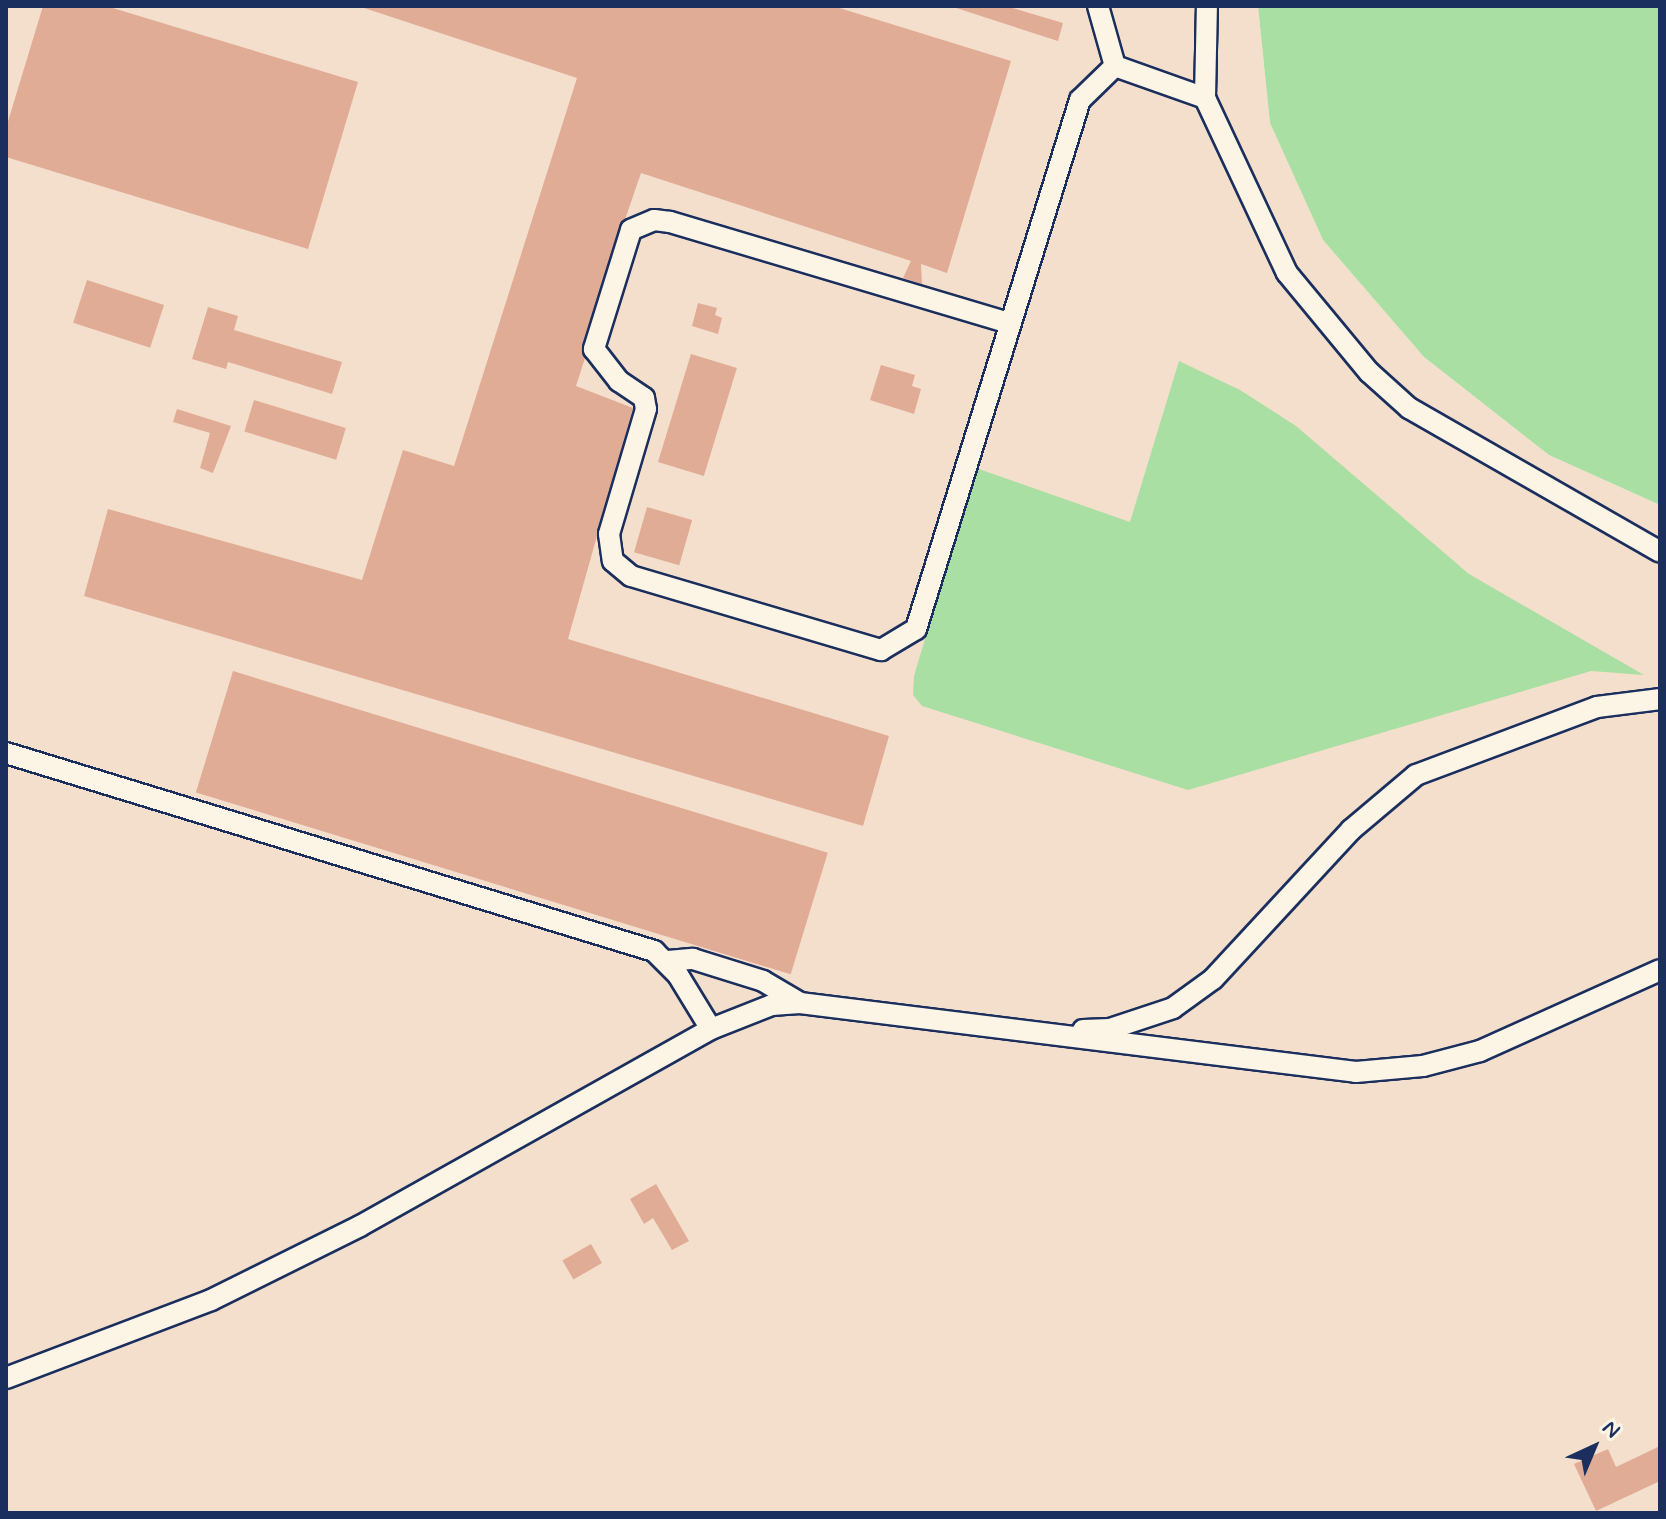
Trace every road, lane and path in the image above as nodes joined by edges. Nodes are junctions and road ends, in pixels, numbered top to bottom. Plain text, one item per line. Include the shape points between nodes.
1 (1098, 6) edge
2 (1207, 6) edge
3 (1115, 66) junction
4 (1205, 98) junction
5 (1009, 323) junction
6 (1660, 552) edge
7 (1660, 699) edge
8 (6, 753) edge
9 (668, 961) junction
10 (1660, 970) edge
11 (800, 1003) junction
12 (711, 1029) junction
13 (1025, 1032) junction
14 (6, 1378) edge

1 - 3 lane
2 - 4 lane
3 - 4 lane
3 - 5 lane via 1080,100
4 - 6 lane via 1267,239 1345,347 1409,408
5 - 5 lane via 922,617 903,641 881,650 631,576 613,561 609,534 646,409 644,398 619,381 594,349 631,230 654,220 670,222
7 - 13 lane via 1597,707 1397,787 1213,979 1173,1008 1110,1029
8 - 9 lane via 654,951
9 - 11 lane via 693,959 763,981
9 - 12 lane
10 - 13 lane via 1480,1051 1370,1071
11 - 12 lane via 772,1005
11 - 13 lane
12 - 14 lane via 360,1226 211,1300

